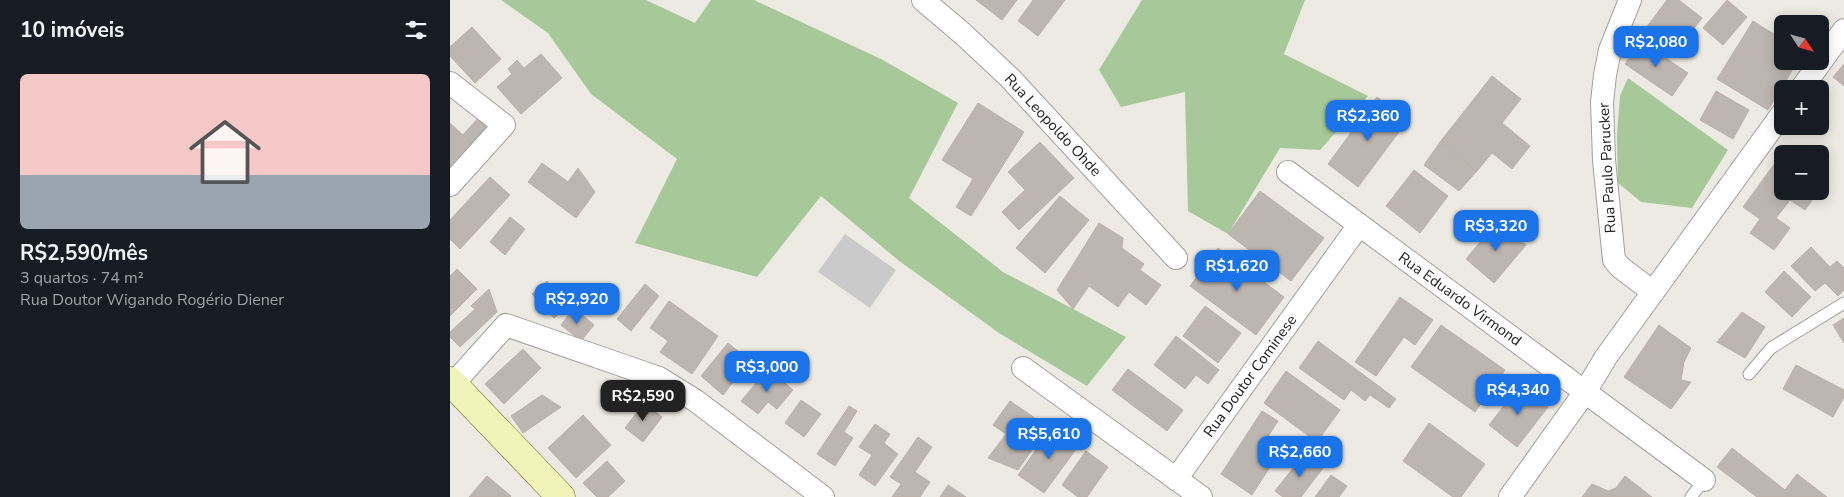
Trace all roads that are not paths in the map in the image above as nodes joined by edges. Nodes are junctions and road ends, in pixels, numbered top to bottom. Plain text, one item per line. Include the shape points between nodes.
1 (923, 0) edge
2 (1630, 0) edge
3 (1844, 30) edge
4 (1808, 80) edge
5 (450, 83) edge
6 (1774, 125) edge
7 (1288, 172) dead end
8 (450, 185) edge
9 (1359, 224) junction
10 (1176, 258) dead end
11 (1652, 292) junction
12 (1844, 302) edge
13 (1024, 368) dead end
14 (1749, 374) dead end
15 (452, 382) edge
16 (1585, 392) junction
17 (1176, 479) junction
18 (1698, 488) edge
19 (560, 497) edge
20 (823, 497) edge
21 (1201, 497) edge
22 (1510, 497) edge

1 - 10 street, Rua Leopoldo Ohde via 1010,78
2 - 11 street, Rua Paulo Parucker via 1610,50 1605,75 1604,160 1614,260
3 - 4 street
5 - 8 street via 504,125
6 - 11 street
7 - 9 street, Rua Eduardo Virmond
9 - 16 street, Rua Eduardo Virmond
9 - 17 street, Rua Doutor Cominese
11 - 16 street via 1606,356
12 - 14 lane via 1771,348
13 - 17 street
15 - 19 main road
15 - 20 street via 506,324 659,378 696,401
16 - 18 street, Rua Eduardo Virmond
16 - 22 street
17 - 21 street

